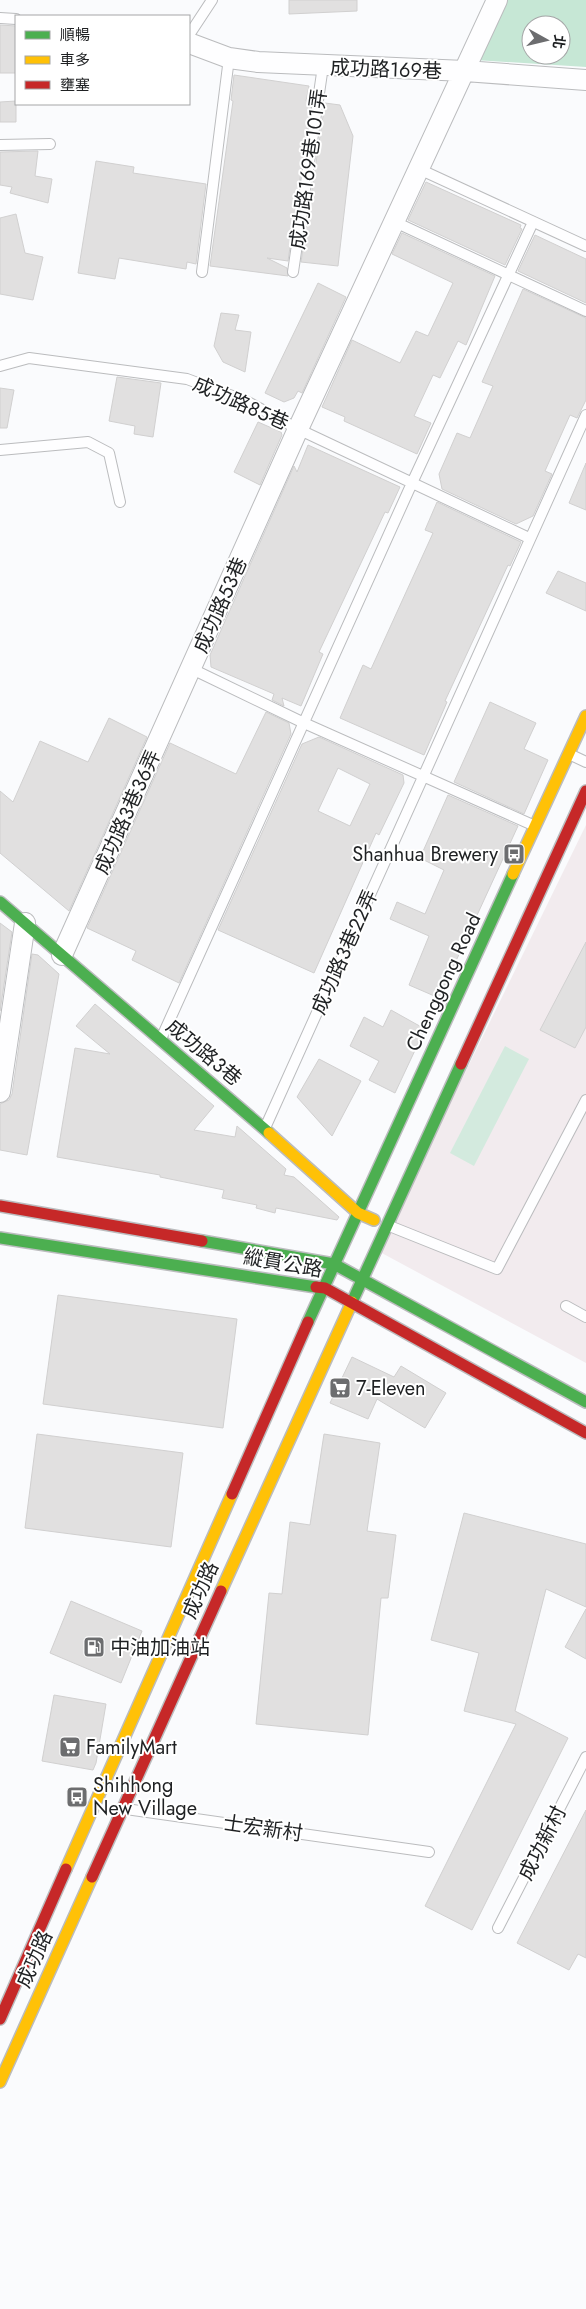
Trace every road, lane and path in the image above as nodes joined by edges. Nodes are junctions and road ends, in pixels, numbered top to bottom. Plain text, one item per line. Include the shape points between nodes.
1 (212, 0) edge
2 (496, 0) edge
3 (0, 18) edge
4 (15, 20) edge
5 (190, 33) edge
6 (190, 43) edge
7 (228, 58) junction
8 (322, 66) junction
9 (465, 72) junction
10 (586, 80) edge
11 (50, 144) dead end
12 (0, 145) edge
13 (419, 169) junction
14 (395, 222) junction
15 (533, 222) junction
16 (586, 246) edge
17 (202, 272) dead end
18 (293, 272) dead end
19 (508, 275) junction
20 (586, 311) edge
21 (0, 366) edge
22 (586, 415) edge
23 (298, 429) junction
24 (0, 450) edge
25 (412, 483) junction
26 (120, 502) dead end
27 (529, 538) junction
28 (192, 669) junction
29 (586, 716) edge
30 (304, 723) junction
31 (568, 754) junction
32 (586, 762) edge
33 (424, 775) junction
34 (586, 791) edge
35 (535, 826) junction
36 (0, 902) edge
37 (25, 923) junction
38 (62, 956) junction
39 (161, 1040) junction
40 (0, 1092) edge
41 (586, 1100) edge
42 (265, 1129) junction
43 (0, 1206) edge
44 (358, 1213) junction
45 (386, 1225) junction
46 (0, 1238) edge
47 (334, 1264) junction
48 (362, 1278) junction
49 (325, 1288) junction
50 (352, 1301) junction
51 (566, 1306) dead end
52 (586, 1317) edge
53 (586, 1402) edge
54 (586, 1433) edge
55 (586, 1757) edge
56 (110, 1804) junction
57 (429, 1852) dead end
58 (498, 1928) dead end
59 (0, 2019) edge
60 (0, 2082) edge

1 - 5 lane
2 - 9 street, 成功路53巷
3 - 4 lane
6 - 7 street, 成功路169巷
7 - 8 street, 成功路169巷
7 - 17 lane
8 - 9 street, 成功路169巷
8 - 18 lane, 成功路169巷101弄
9 - 10 street, 成功路169巷
9 - 13 street, 成功路53巷
11 - 12 lane
13 - 14 street, 成功路53巷
13 - 15 lane
14 - 19 lane
14 - 23 street, 成功路53巷
15 - 16 lane
15 - 19 lane
19 - 20 lane
19 - 25 lane
21 - 23 lane, 成功路85巷 via 29,358 187,379 246,401
22 - 27 lane
23 - 25 lane, 成功路85巷
23 - 28 street, 成功路53巷
24 - 26 lane via 88,442 109,454
25 - 27 lane, 成功路85巷
25 - 30 lane
27 - 33 lane
28 - 30 lane, 成功路53巷
28 - 38 street, 成功路3巷36弄
29 - 31 main road, Chenggong Road
30 - 33 lane, 成功路53巷
30 - 39 lane
31 - 32 lane
31 - 35 main road, Chenggong Road
33 - 35 lane, 成功路53巷
33 - 42 lane, 成功路3巷22弄
34 - 45 main road
35 - 44 main road, Chenggong Road
36 - 37 main road, 成功路3巷
37 - 38 main road, 成功路3巷
37 - 40 street
38 - 39 main road, 成功路3巷
39 - 42 main road, 成功路3巷
41 - 45 lane via 497,1269
42 - 44 main road, 成功路3巷
43 - 47 main road, 縱貫公路
44 - 45 main road, 成功路3巷
44 - 47 main road, Chenggong Road
45 - 48 main road
46 - 49 main road, 縱貫公路
47 - 48 main road, 縱貫公路
47 - 49 main road, 成功路
48 - 50 main road, 成功路
48 - 53 main road, 縱貫公路
49 - 50 main road, 縱貫公路
49 - 56 main road, 成功路
50 - 54 main road, 縱貫公路
50 - 56 main road, 成功路
51 - 52 lane
55 - 58 lane, 成功新村
56 - 57 lane, 士宏新村
56 - 59 main road, 成功路
56 - 60 main road, 成功路

